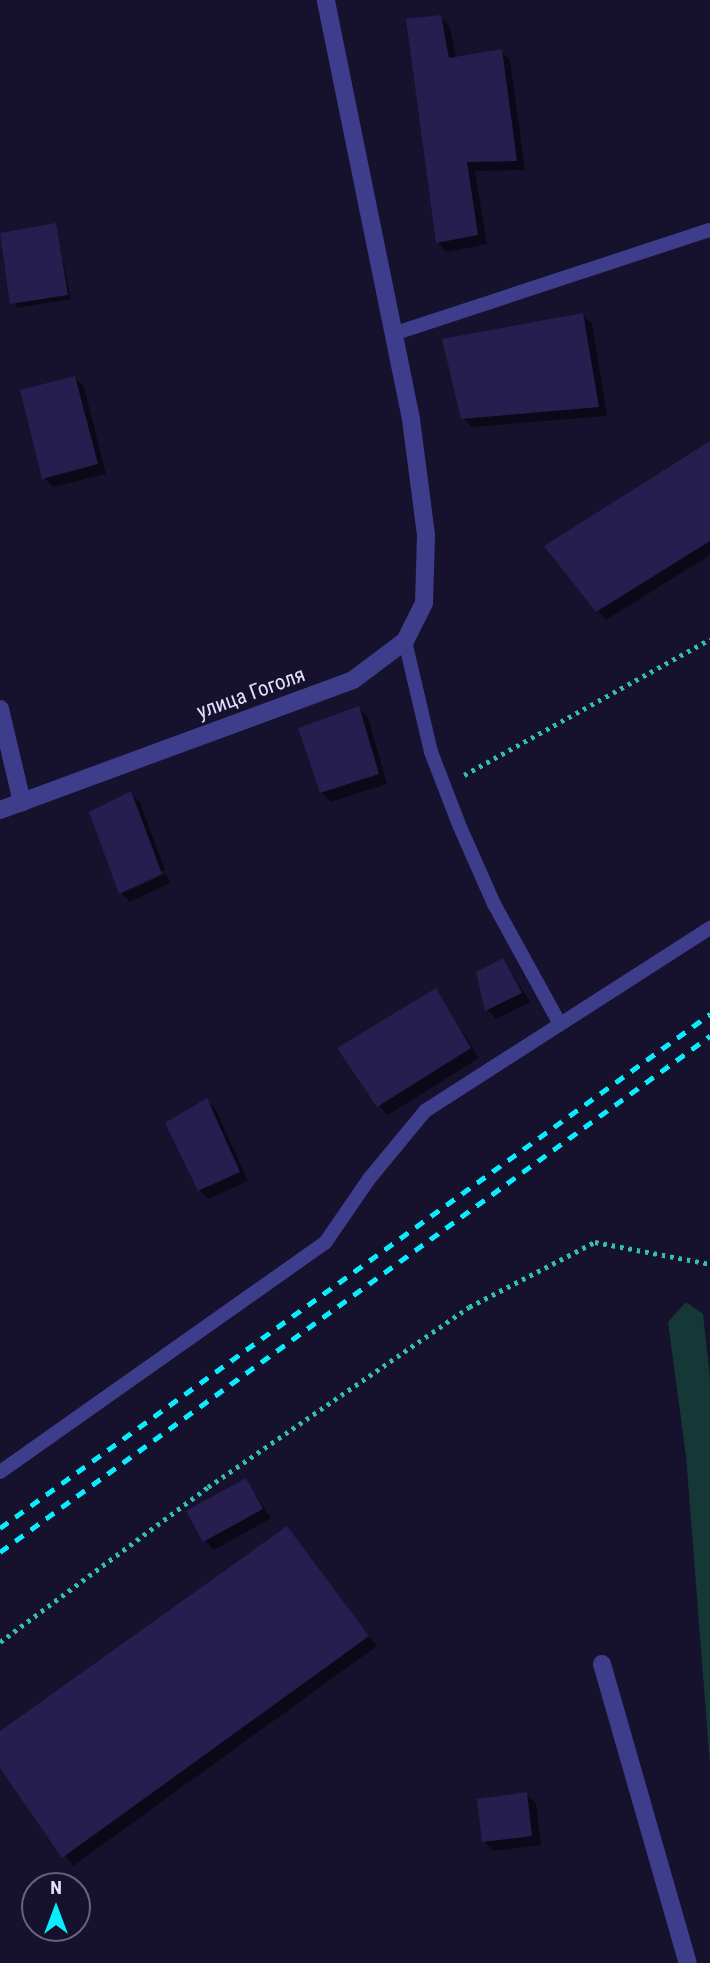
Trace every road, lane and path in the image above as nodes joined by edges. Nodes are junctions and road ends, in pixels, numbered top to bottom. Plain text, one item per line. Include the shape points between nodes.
1 (326, 0) edge
2 (710, 230) edge
3 (396, 333) junction
4 (710, 639) edge
5 (405, 642) junction
6 (0, 709) edge
7 (444, 786) junction
8 (22, 802) junction
9 (0, 810) edge
10 (710, 928) edge
11 (559, 1024) junction
12 (710, 1264) edge
13 (0, 1472) edge
14 (0, 1642) edge
15 (602, 1664) dead end
16 (688, 1963) edge

1 - 3 street, улица Гоголя
2 - 3 lane
3 - 5 street, улица Гоголя via 426,535 424,603
4 - 7 path
5 - 7 lane via 431,752
5 - 8 street, улица Гоголя via 353,680
6 - 8 street
7 - 11 lane via 494,904
8 - 9 street, улица Гоголя
10 - 11 lane
11 - 13 lane via 425,1111 369,1179 325,1243
12 - 14 path via 595,1242 469,1307 208,1487
15 - 16 street

